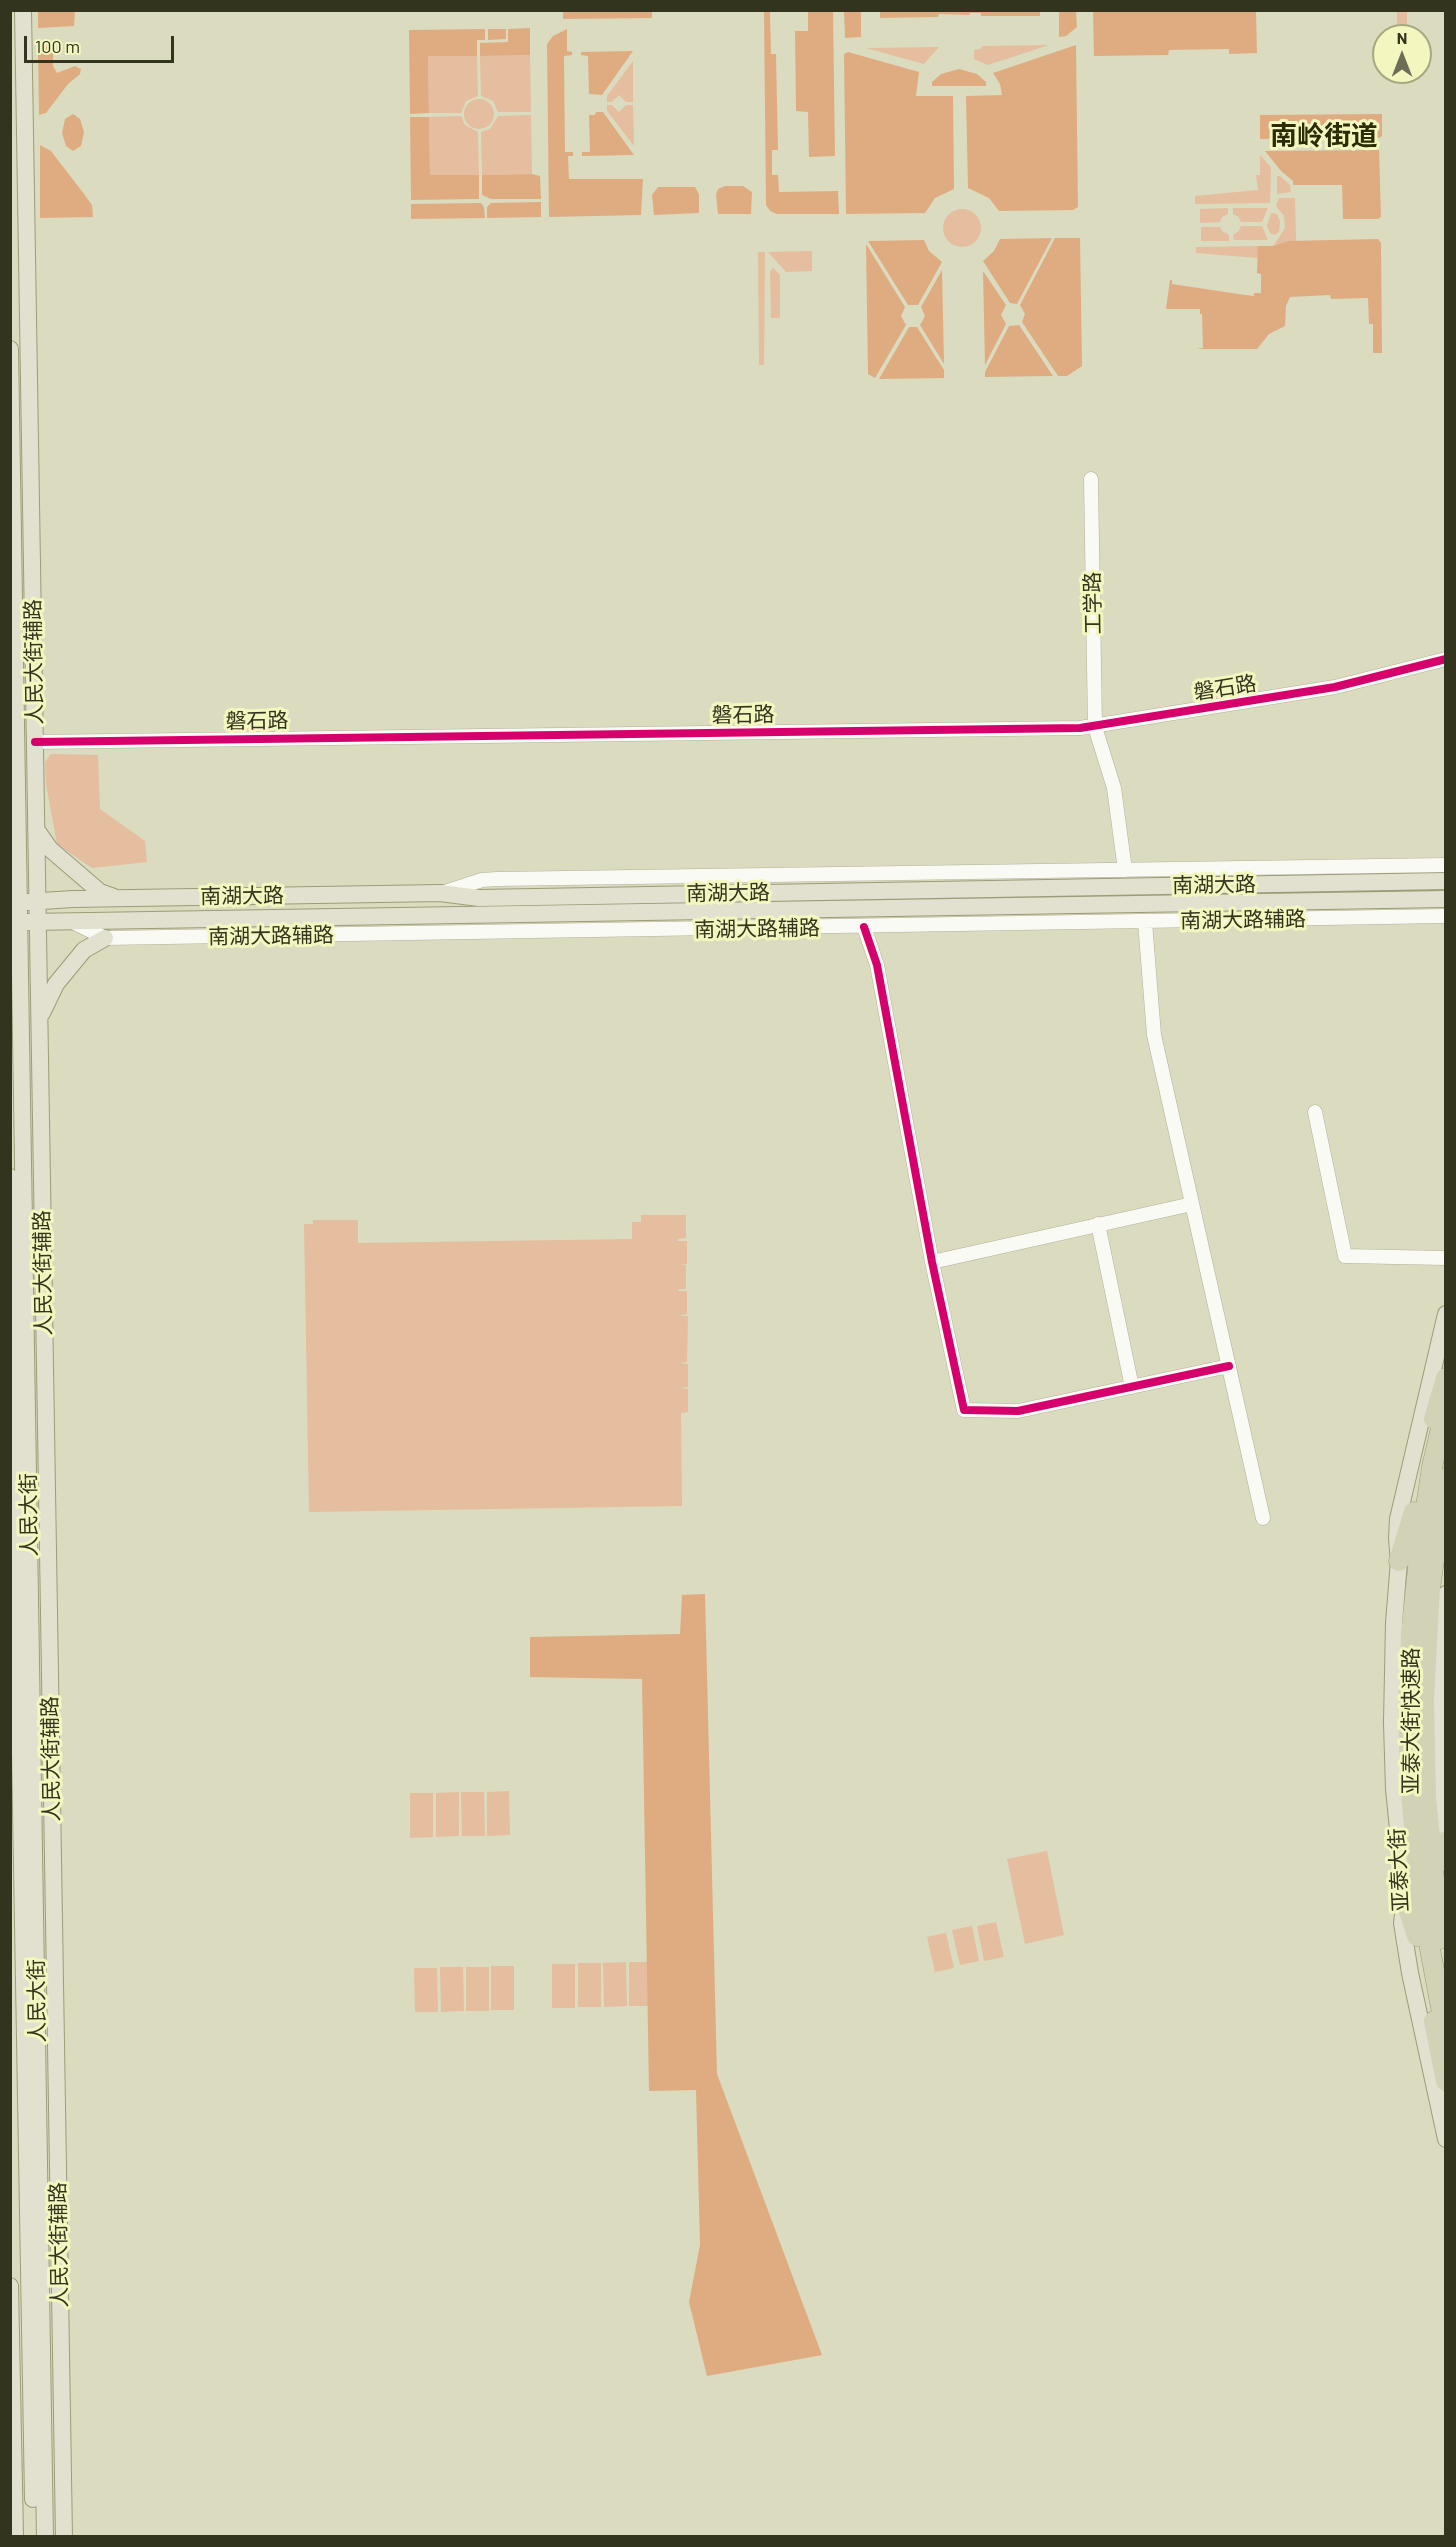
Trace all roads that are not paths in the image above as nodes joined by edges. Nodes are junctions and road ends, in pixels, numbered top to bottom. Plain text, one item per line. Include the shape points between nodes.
1 (23, 10) edge
2 (10, 349) edge
3 (1091, 479) dead end
4 (1446, 659) edge
5 (1095, 727) junction
6 (35, 742) junction
7 (36, 829) junction
8 (1446, 865) edge
9 (1125, 870) junction
10 (1446, 881) edge
11 (440, 893) junction
12 (120, 898) junction
13 (1446, 900) edge
14 (37, 901) junction
15 (13, 904) edge
16 (1446, 916) edge
17 (15, 922) edge
18 (38, 922) junction
19 (73, 922) junction
20 (1145, 922) junction
21 (864, 927) junction
22 (105, 938) junction
23 (39, 1029) junction
24 (1315, 1112) dead end
25 (10, 1177) edge
26 (1192, 1204) junction
27 (1098, 1224) junction
28 (1446, 1258) edge
29 (932, 1262) junction
30 (1446, 1314) edge
31 (1229, 1366) junction
32 (1446, 1378) edge
33 (1132, 1387) junction
34 (1446, 1407) edge
35 (1446, 1478) edge
36 (1263, 1518) dead end
37 (1399, 1561) junction
38 (1446, 1594) edge
39 (1445, 1849) edge
40 (1405, 1899) junction
41 (1446, 1971) edge
42 (1446, 2034) edge
43 (1446, 2081) edge
44 (1446, 2139) edge
45 (10, 2286) edge
46 (15, 2536) edge
47 (34, 2536) edge
48 (45, 2536) edge
49 (64, 2536) edge

1 - 6 main road, 人民大街辅路
2 - 15 main road
3 - 5 street, 工学路
4 - 5 street, 磐石路 via 1335,687
5 - 6 street, 磐石路
5 - 9 street, 工学路 via 1113,788
6 - 7 main road, 人民大街辅路
7 - 12 main road via 50,849 100,892
7 - 14 main road, 人民大街辅路
8 - 9 street
9 - 11 street via 497,879
10 - 11 main road, 南湖大路 via 479,898
11 - 12 main road, 南湖大路
12 - 14 main road, 南湖大路
13 - 19 main road, 南湖大路
14 - 15 main road, 南湖大路
14 - 18 main road, 人民大街辅路
15 - 17 main road
16 - 20 street, 南湖大路辅路
17 - 18 main road, 南湖大路
17 - 48 main road, 人民大街
18 - 19 main road, 南湖大路
18 - 23 main road, 人民大街辅路
19 - 22 street, 南湖大路辅路
20 - 21 street, 南湖大路辅路
20 - 26 street via 1154,1035
21 - 22 street, 南湖大路辅路
21 - 29 street via 877,965
22 - 23 main road via 84,950 56,984 43,1009
23 - 49 main road, 人民大街辅路
24 - 28 street via 1346,1256
25 - 47 main road, 人民大街
26 - 27 street
26 - 31 street
27 - 29 street
27 - 33 street
29 - 33 street via 964,1410 1018,1411
30 - 37 main road, 亚泰大街 via 1398,1519
31 - 33 street
31 - 36 street
32 - 37 highway
34 - 42 highway, 亚泰大街快速路 via 1420,1539 1408,1712 1420,1896
35 - 41 highway, 亚泰大街快速路 via 1427,1627 1424,1739 1428,1831
37 - 40 main road, 亚泰大街 via 1393,1745
38 - 39 main road via 1439,1753
40 - 43 highway via 1419,1943
40 - 44 main road, 亚泰大街 via 1402,1923 1410,1973
45 - 46 main road

